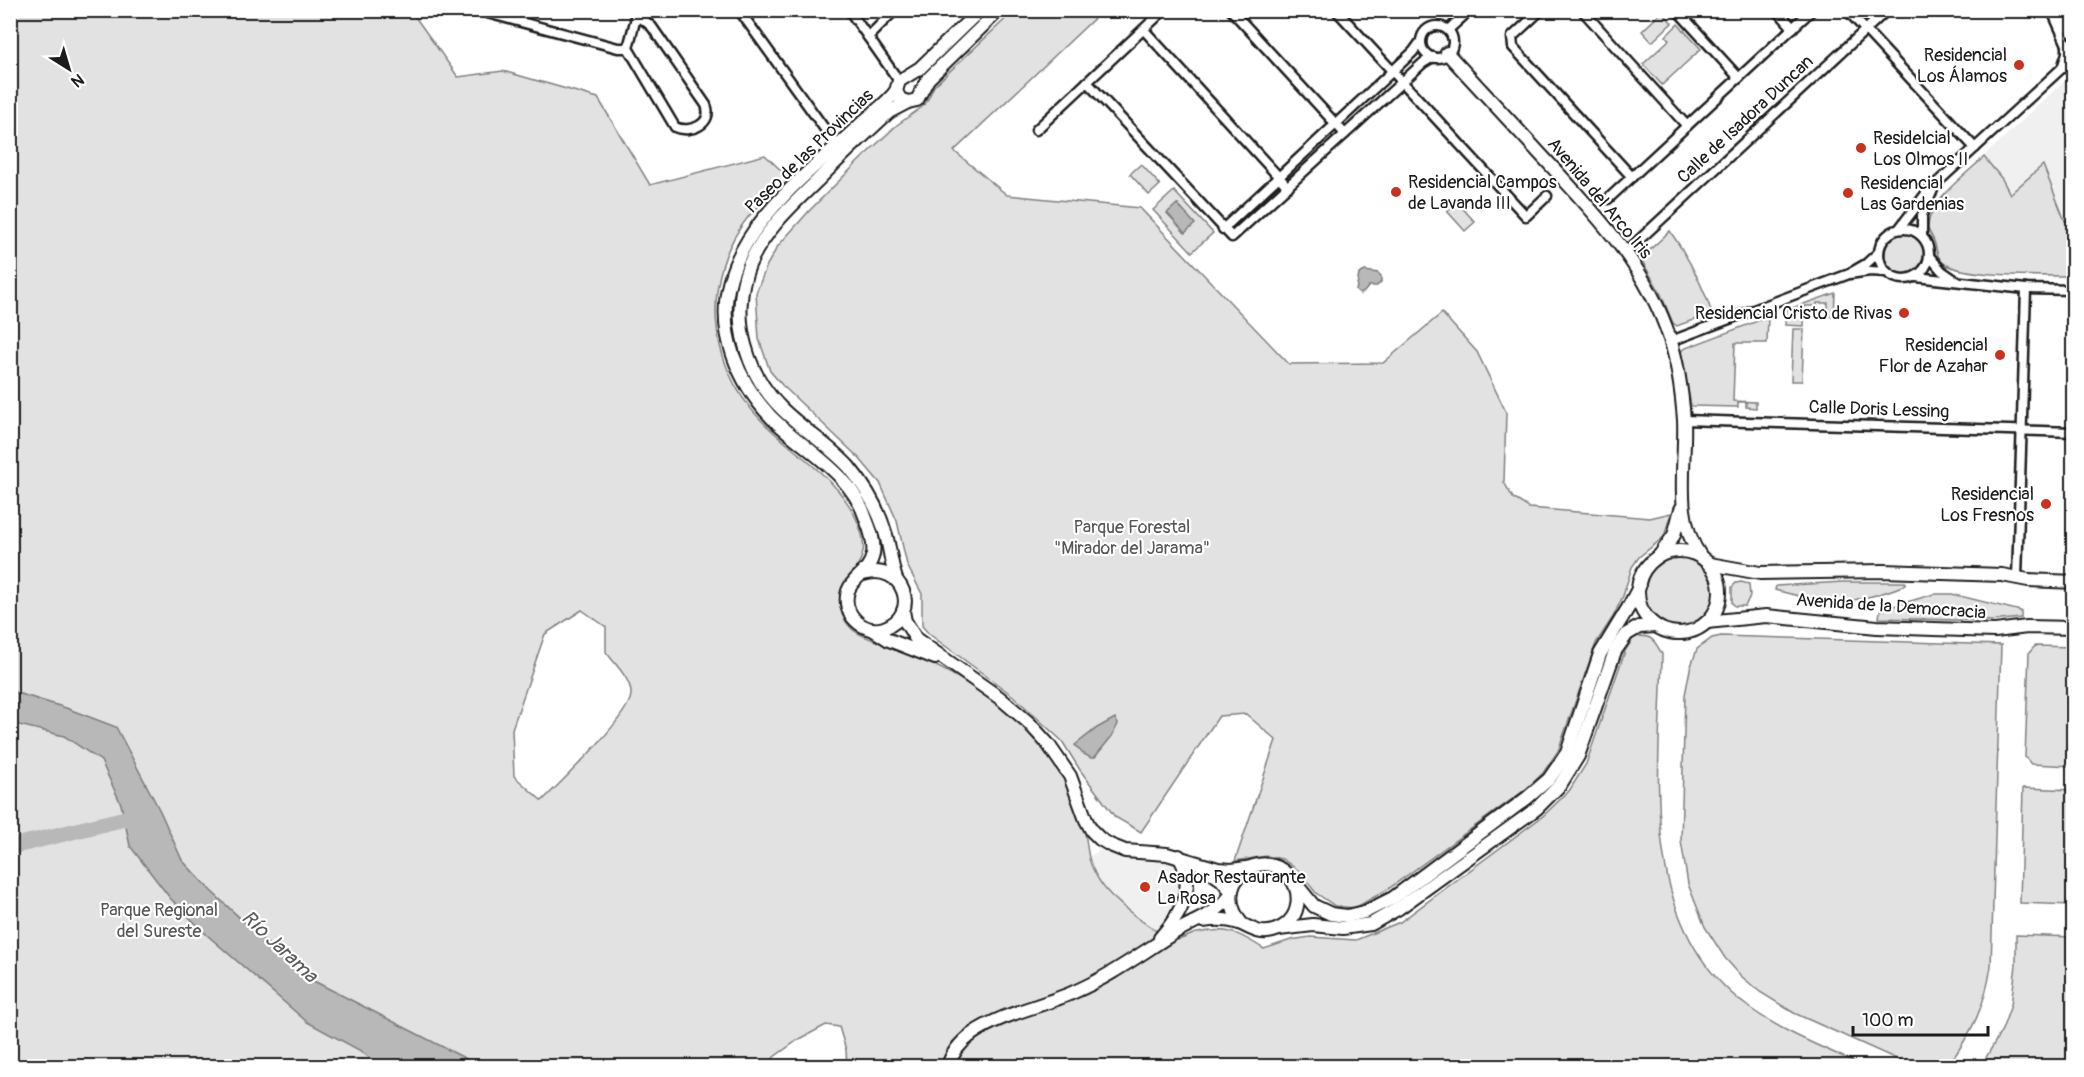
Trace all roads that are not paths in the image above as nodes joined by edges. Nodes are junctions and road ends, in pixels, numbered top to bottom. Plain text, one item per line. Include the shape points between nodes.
1 (476, 10) edge
2 (738, 10) edge
3 (849, 10) edge
4 (895, 10) edge
5 (980, 10) edge
6 (999, 10) edge
7 (1164, 10) edge
8 (1231, 10) edge
9 (1336, 10) edge
10 (1470, 10) edge
11 (1541, 10) edge
12 (1582, 10) edge
13 (1677, 10) edge
14 (1778, 10) edge
15 (1812, 10) edge
16 (1847, 10) edge
17 (1887, 10) edge
18 (2053, 10) edge
19 (636, 14) edge
20 (1793, 28) junction
21 (1144, 30) junction
22 (1448, 30) junction
23 (1865, 30) junction
24 (2073, 32) edge
25 (868, 37) junction
26 (1421, 41) junction
27 (2067, 45) junction
28 (628, 48) junction
29 (1447, 53) junction
30 (2073, 54) edge
31 (1433, 57) junction
32 (2073, 65) edge
33 (2062, 68) junction
34 (1392, 71) junction
35 (1739, 78) junction
36 (1087, 82) junction
37 (1402, 82) junction
38 (901, 83) junction
39 (921, 88) junction
40 (908, 102) junction
41 (1336, 124) junction
42 (1687, 126) junction
43 (1036, 130) dead end
44 (1345, 134) junction
45 (837, 147) junction
46 (1975, 148) junction
47 (1279, 177) junction
48 (1632, 177) junction
49 (1936, 185) junction
50 (1288, 187) junction
51 (1547, 196) dead end
52 (1608, 199) dead end
53 (1223, 229) junction
54 (1899, 229) junction
55 (1922, 236) junction
56 (1626, 252) junction
57 (1879, 252) junction
58 (1930, 257) junction
59 (1886, 272) junction
60 (1849, 274) junction
61 (1916, 276) junction
62 (1957, 282) junction
63 (2026, 289) junction
64 (2073, 290) edge
65 (1671, 341) junction
66 (1684, 420) junction
67 (2021, 430) junction
68 (2073, 432) edge
69 (1683, 499) junction
70 (1657, 558) junction
71 (1706, 561) junction
72 (863, 574) junction
73 (2017, 578) junction
74 (896, 579) junction
75 (2073, 582) edge
76 (1639, 587) junction
77 (903, 611) junction
78 (1707, 622) junction
79 (1656, 626) junction
80 (2073, 628) edge
81 (871, 629) junction
82 (955, 667) junction
83 (1179, 856) junction
84 (1200, 864) junction
85 (1253, 867) junction
86 (1292, 879) junction
87 (1231, 893) junction
88 (1190, 924) junction
89 (1242, 924) junction
90 (1279, 929) junction
91 (1148, 950) junction
92 (948, 1066) edge

1 - 28 street
2 - 45 street
3 - 25 street
4 - 25 street
5 - 38 main road, Paseo de las Provincias
6 - 39 main road
7 - 21 street
8 - 41 street
9 - 34 street
10 - 22 street
11 - 48 street via 1512,37 1513,47
12 - 42 street
13 - 35 street
14 - 20 street
15 - 20 street
16 - 23 street
17 - 23 street, Calle de Isadora Duncan
18 - 24 main road
18 - 27 street
19 - 28 street
19 - 28 street via 652,27 706,105 705,121 694,129 675,127
20 - 35 street
21 - 36 street
21 - 47 street
22 - 26 street via 1428,28
22 - 29 street via 1452,45
23 - 46 street
23 - 56 street, Calle de Isadora Duncan
25 - 38 street
26 - 31 street via 1424,51
26 - 34 street
27 - 30 street
27 - 33 street
29 - 31 street
29 - 56 main road, Avenida del Arco Iris via 1584,200
31 - 37 street
32 - 33 street
33 - 46 street
34 - 37 street
34 - 41 street
35 - 42 street
36 - 43 street
36 - 53 street
37 - 44 street
37 - 51 street via 1526,216
38 - 39 main road via 916,79
38 - 40 main road via 900,99
38 - 45 main road, Paseo de las Provincias
39 - 40 main road via 917,100
40 - 74 main road, Paseo de las Provincias via 889,112 788,209 748,266 741,297 743,338 756,374 780,407 848,466 863,486 886,535
41 - 44 street
41 - 47 street
42 - 48 street
44 - 50 street
45 - 72 main road, Paseo de las Provincias via 779,199 752,230 730,278 727,329 737,364 758,401 838,475 865,515 873,552
46 - 49 street
47 - 50 street
47 - 53 street
48 - 52 street
49 - 54 street
49 - 55 street via 1922,214
50 - 53 street via 1234,237
54 - 55 street via 1911,229
54 - 57 street via 1889,233
55 - 58 street
56 - 65 main road, Avenida del Arco Iris via 1656,303
57 - 59 street
57 - 60 street
58 - 61 street
58 - 62 street
59 - 60 street
59 - 61 street via 1900,279
60 - 65 street
61 - 62 street
62 - 63 street
63 - 64 street
63 - 67 street
65 - 66 main road, Avenida del Arco Iris
66 - 67 street, Calle Doris Lessing
66 - 69 main road, Avenida del Arco Iris
67 - 68 street, Calle Doris Lessing
67 - 73 street
69 - 70 main road, Avenida del Arco Iris via 1674,535
69 - 71 main road, Avenida del Arco Iris via 1693,546
70 - 71 main road via 1680,551
70 - 76 main road via 1648,565
71 - 73 main road, Avenida de la Democracia via 1760,573 1883,571
71 - 78 main road via 1717,575 1720,588 1720,600
72 - 74 main road via 880,572
72 - 81 main road via 853,582 847,601 854,619
73 - 75 main road, Avenida de la Democracia
74 - 77 main road via 904,594
76 - 79 main road via 1642,609
76 - 86 main road via 1600,654 1567,753 1549,779 1527,798 1393,898 1365,912 1331,914 1314,906
77 - 81 main road via 890,626
77 - 82 main road via 916,639
78 - 79 main road via 1685,633 1672,633
78 - 80 main road, Avenida de la Democracia via 1766,616 1877,627 1995,631
79 - 90 main road via 1639,627 1627,634 1615,651 1578,756 1560,785 1536,809 1371,924
81 - 82 main road
82 - 83 main road via 1007,704 1048,744 1070,776 1086,820 1100,839 1125,851
83 - 84 main road
83 - 91 main road via 1187,876 1185,900 1175,920
84 - 85 main road via 1225,870
84 - 87 main road via 1221,879
85 - 86 main road via 1279,868
85 - 87 main road via 1239,876
86 - 90 main road via 1298,903 1292,918
87 - 88 main road via 1214,912
87 - 89 main road via 1231,906
88 - 89 main road via 1221,919
88 - 91 main road
89 - 90 main road via 1257,932
91 - 92 main road via 1076,992 978,1030 961,1044

